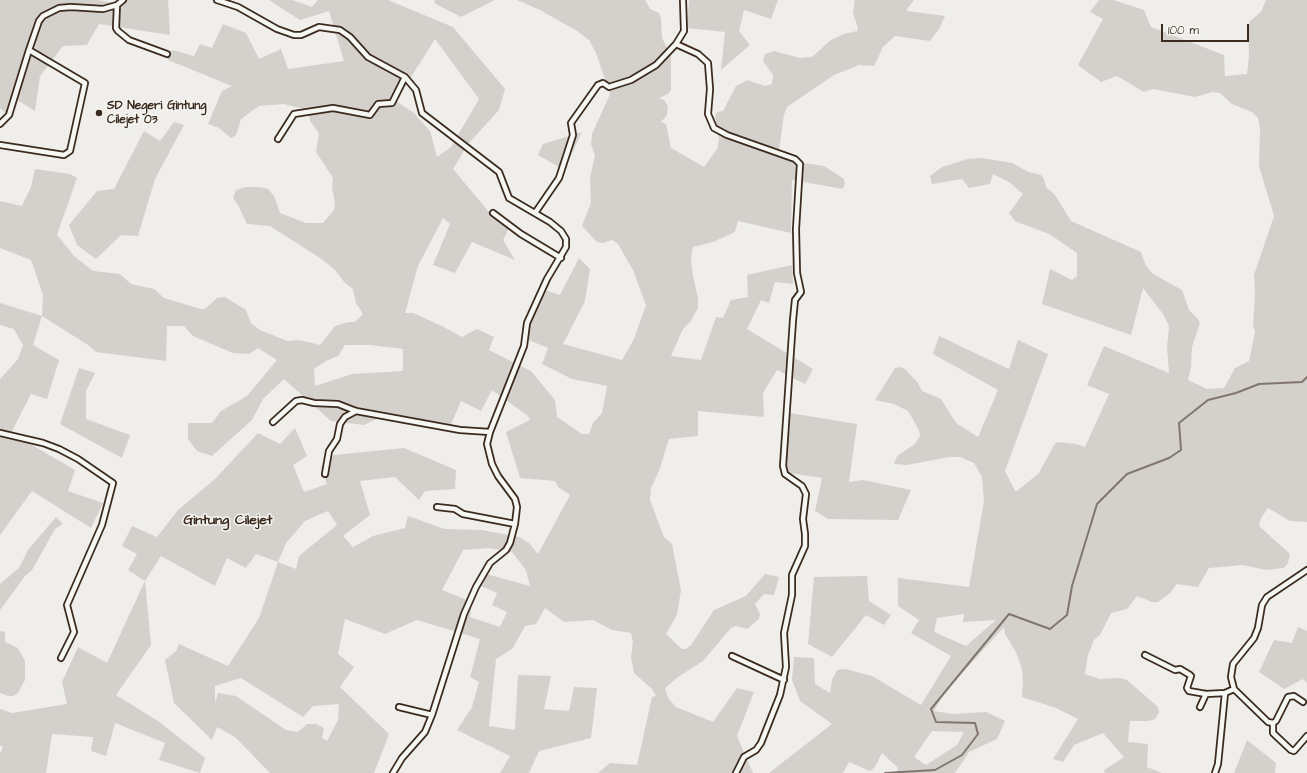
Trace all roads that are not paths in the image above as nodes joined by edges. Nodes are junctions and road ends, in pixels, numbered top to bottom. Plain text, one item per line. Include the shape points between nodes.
1 (123, 0) edge
2 (217, 0) edge
3 (683, 0) edge
4 (117, 5) junction
5 (676, 44) junction
6 (29, 50) junction
7 (167, 54) dead end
8 (405, 77) junction
9 (0, 124) edge
10 (278, 139) dead end
11 (0, 145) edge
12 (535, 212) junction
13 (493, 213) dead end
14 (561, 258) junction
15 (356, 411) junction
16 (273, 422) dead end
17 (490, 432) junction
18 (0, 433) edge
19 (326, 474) dead end
20 (437, 507) dead end
21 (515, 524) junction
22 (1307, 570) edge
23 (1145, 655) dead end
24 (732, 656) dead end
25 (61, 658) dead end
26 (784, 680) junction
27 (1234, 689) junction
28 (1225, 693) junction
29 (1206, 694) junction
30 (1303, 702) dead end
31 (399, 707) dead end
32 (1200, 707) dead end
33 (432, 715) junction
34 (1273, 723) junction
35 (1307, 736) edge
36 (393, 773) edge
37 (736, 773) edge
38 (1215, 773) edge

1 - 4 street
2 - 8 street via 238,7 277,29 294,35 301,35 320,27 340,30 368,57
3 - 5 street via 684,31
4 - 6 street via 103,8 71,7 51,11 39,20
4 - 7 street via 118,31 129,40
5 - 12 street via 656,65 632,80 609,88 603,83 598,85 570,123 573,135 559,178
5 - 26 street via 698,54 708,63 708,114 714,128 795,159 800,164 796,229 797,273 801,292 796,300 793,320 783,466 785,474 805,489 805,546 792,576 792,595 784,633
6 - 9 street via 8,115
6 - 11 street via 85,83 70,151 64,155
8 - 10 street via 392,103 378,104 370,115 333,108 294,114
8 - 12 street via 416,90 422,113 499,172 509,198
12 - 14 street via 561,231 566,239 566,247
13 - 14 street via 521,234
14 - 17 street via 547,279 528,322 524,346
15 - 16 street via 338,404 296,401
15 - 17 street via 460,430
15 - 19 street via 340,424 337,439 329,451
17 - 21 street via 488,444 492,464 515,499
18 - 25 street via 59,449 113,483 102,525 67,605 74,632
20 - 21 street
21 - 33 street via 510,544 490,563 470,599
22 - 27 street via 1266,597 1254,638 1233,664 1231,677
23 - 29 street via 1190,675 1188,689
24 - 26 street
26 - 37 street via 761,743 756,750 744,757
27 - 28 street
27 - 34 street via 1268,722
28 - 29 street
28 - 38 street
29 - 32 street
30 - 34 street via 1294,696 1288,697
31 - 33 street
33 - 36 street via 425,732 402,758
34 - 35 street via 1274,733 1291,750 1294,751

